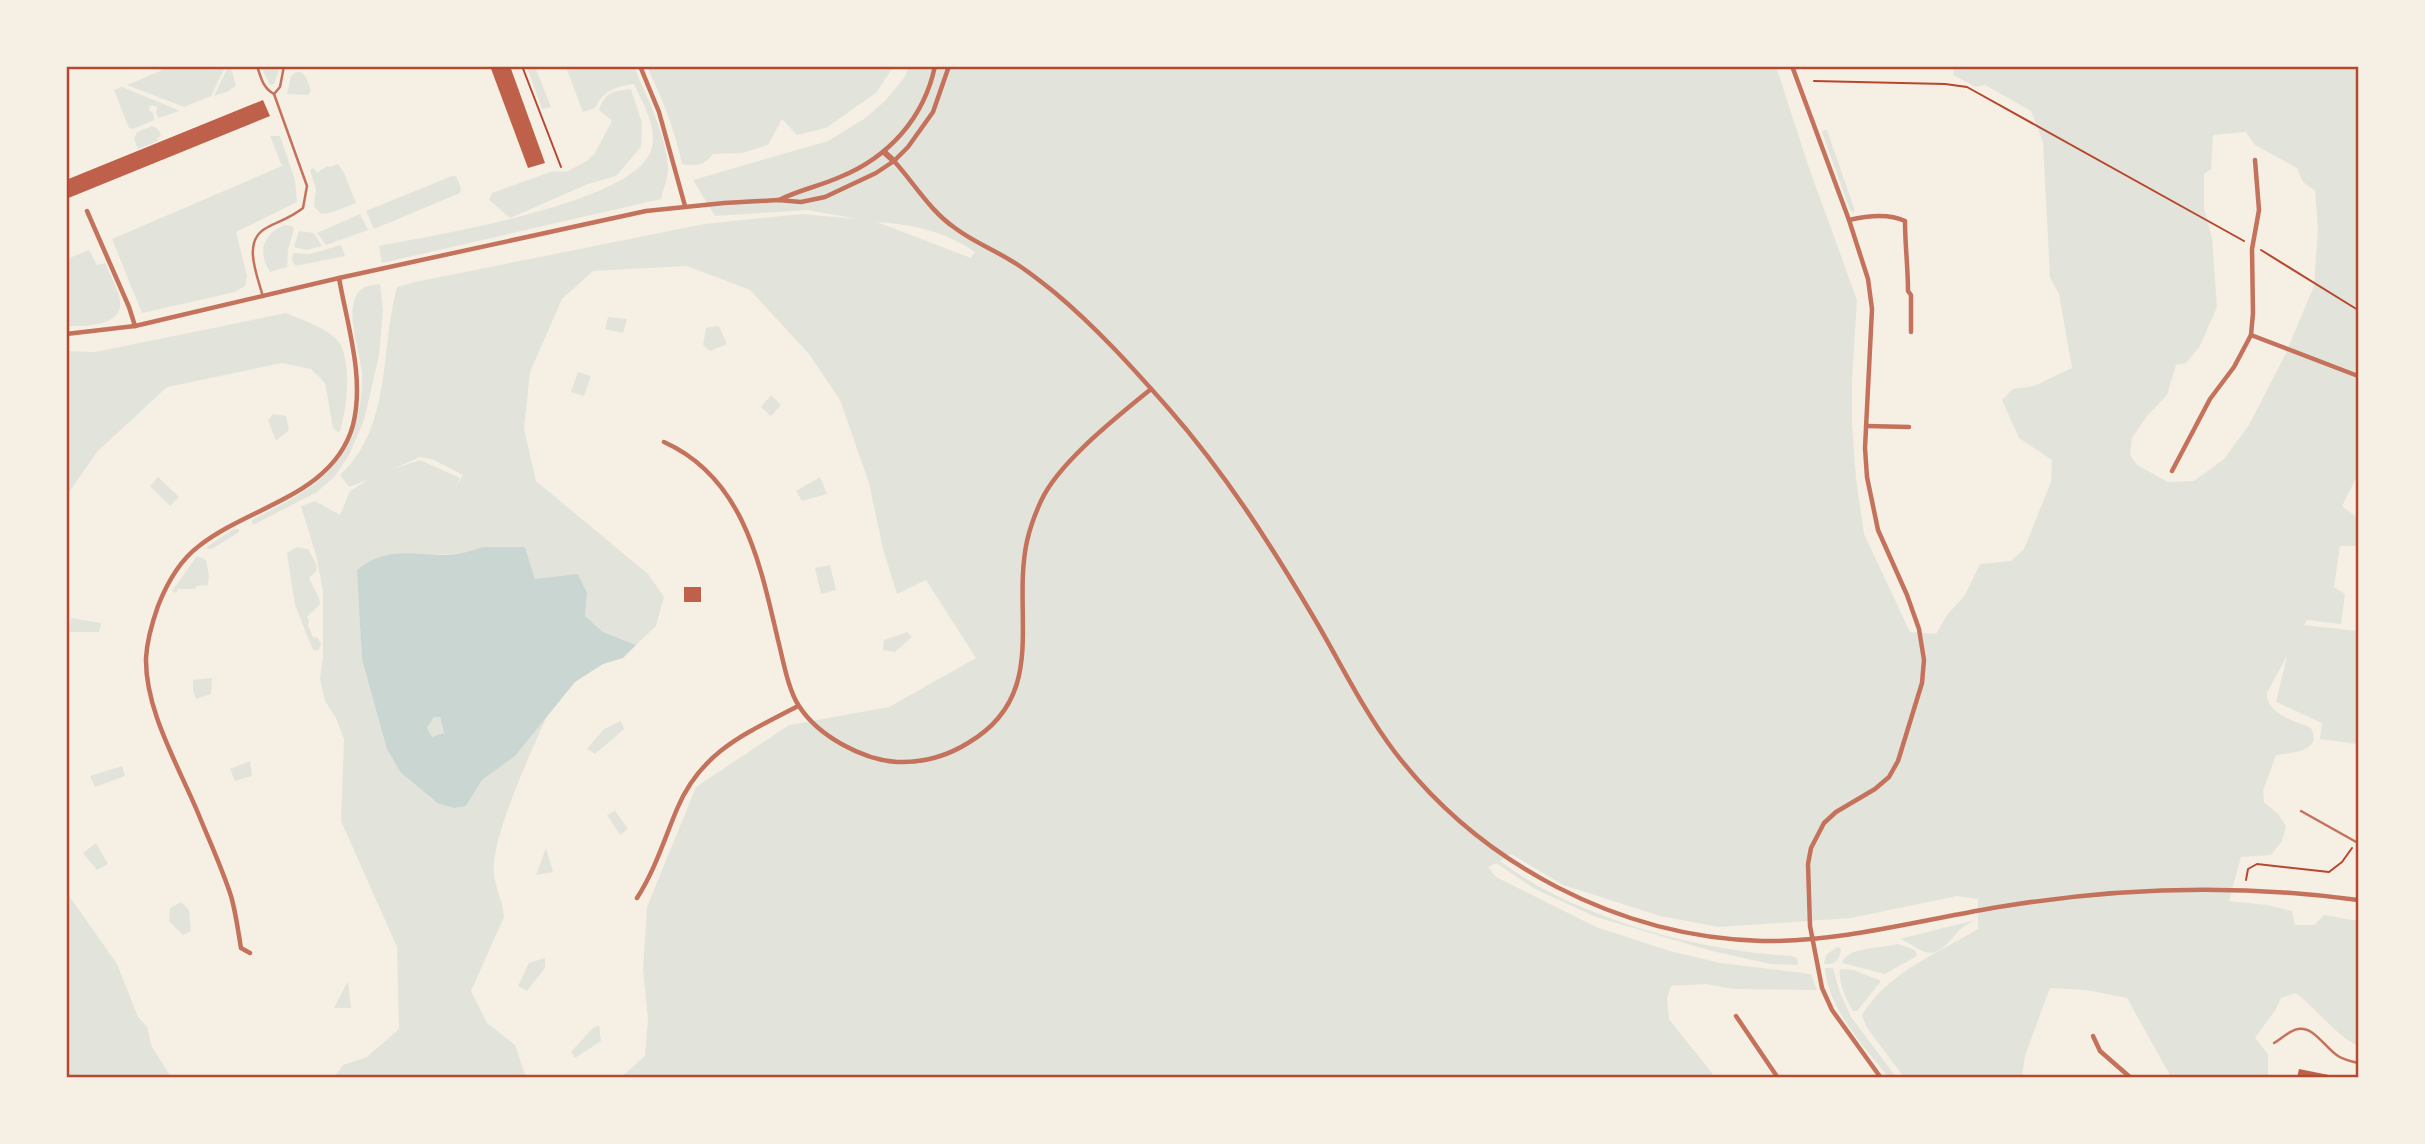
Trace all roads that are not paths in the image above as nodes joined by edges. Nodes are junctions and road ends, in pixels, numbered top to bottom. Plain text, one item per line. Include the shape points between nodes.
1 (257, 66) edge
2 (284, 66) edge
3 (640, 66) edge
4 (935, 66) edge
5 (948, 66) edge
6 (1792, 66) edge
7 (275, 94) junction
8 (884, 152) junction
9 (2255, 160) dead end
10 (894, 161) junction
11 (778, 200) junction
12 (685, 206) junction
13 (87, 211) dead end
14 (1849, 220) junction
15 (339, 278) junction
16 (263, 297) junction
17 (135, 326) junction
18 (1911, 332) dead end
19 (66, 334) edge
20 (2251, 335) junction
21 (2358, 376) edge
22 (1151, 389) junction
23 (1866, 426) junction
24 (1909, 427) dead end
25 (664, 442) dead end
26 (2172, 471) dead end
27 (799, 706) junction
28 (2301, 811) dead end
29 (2358, 843) edge
30 (637, 898) dead end
31 (2358, 900) edge
32 (1812, 939) junction
33 (250, 953) dead end
34 (1736, 1016) dead end
35 (2093, 1036) dead end
36 (2274, 1043) dead end
37 (2358, 1063) edge
38 (1778, 1077) edge
39 (1881, 1077) edge
40 (2131, 1077) edge

1 - 7 lane via 267,90
2 - 7 lane
3 - 12 street via 659,112
4 - 8 street via 921,107
5 - 10 street via 933,112
6 - 14 street
7 - 16 lane via 306,194 303,208 296,214 256,234 252,251
8 - 10 street
8 - 11 street via 839,178
9 - 20 street via 2259,210 2252,245
10 - 11 street via 856,185 825,197
10 - 22 street via 946,221 1058,295
11 - 12 street
12 - 15 street
13 - 17 street
14 - 18 street via 1876,216 1905,221
14 - 23 street via 1868,279 1872,309
15 - 16 street
15 - 33 street via 356,382 353,425 346,443 323,475 230,526 187,557 161,598 148,642 153,705 224,878 242,948
16 - 17 street
17 - 19 street
20 - 21 street
20 - 26 street
22 - 27 street via 1073,457 1051,481 1041,501 1027,542 1020,677 994,722 957,750 928,760 896,762 838,742
22 - 32 street via 1244,506 1393,750 1471,831 1555,887 1631,918 1723,937
23 - 24 street
23 - 32 street via 1871,501 1878,530 1919,629 1922,683 1889,777 1830,818 1817,834 1808,864
25 - 27 street via 709,475 745,524
27 - 30 street via 731,741 702,769 678,807
28 - 29 lane
31 - 32 street via 2235,889 2143,890 2073,895
32 - 39 street via 1822,988 1832,1010
34 - 38 street
35 - 40 street via 2100,1051
36 - 37 lane via 2302,1028 2340,1058

